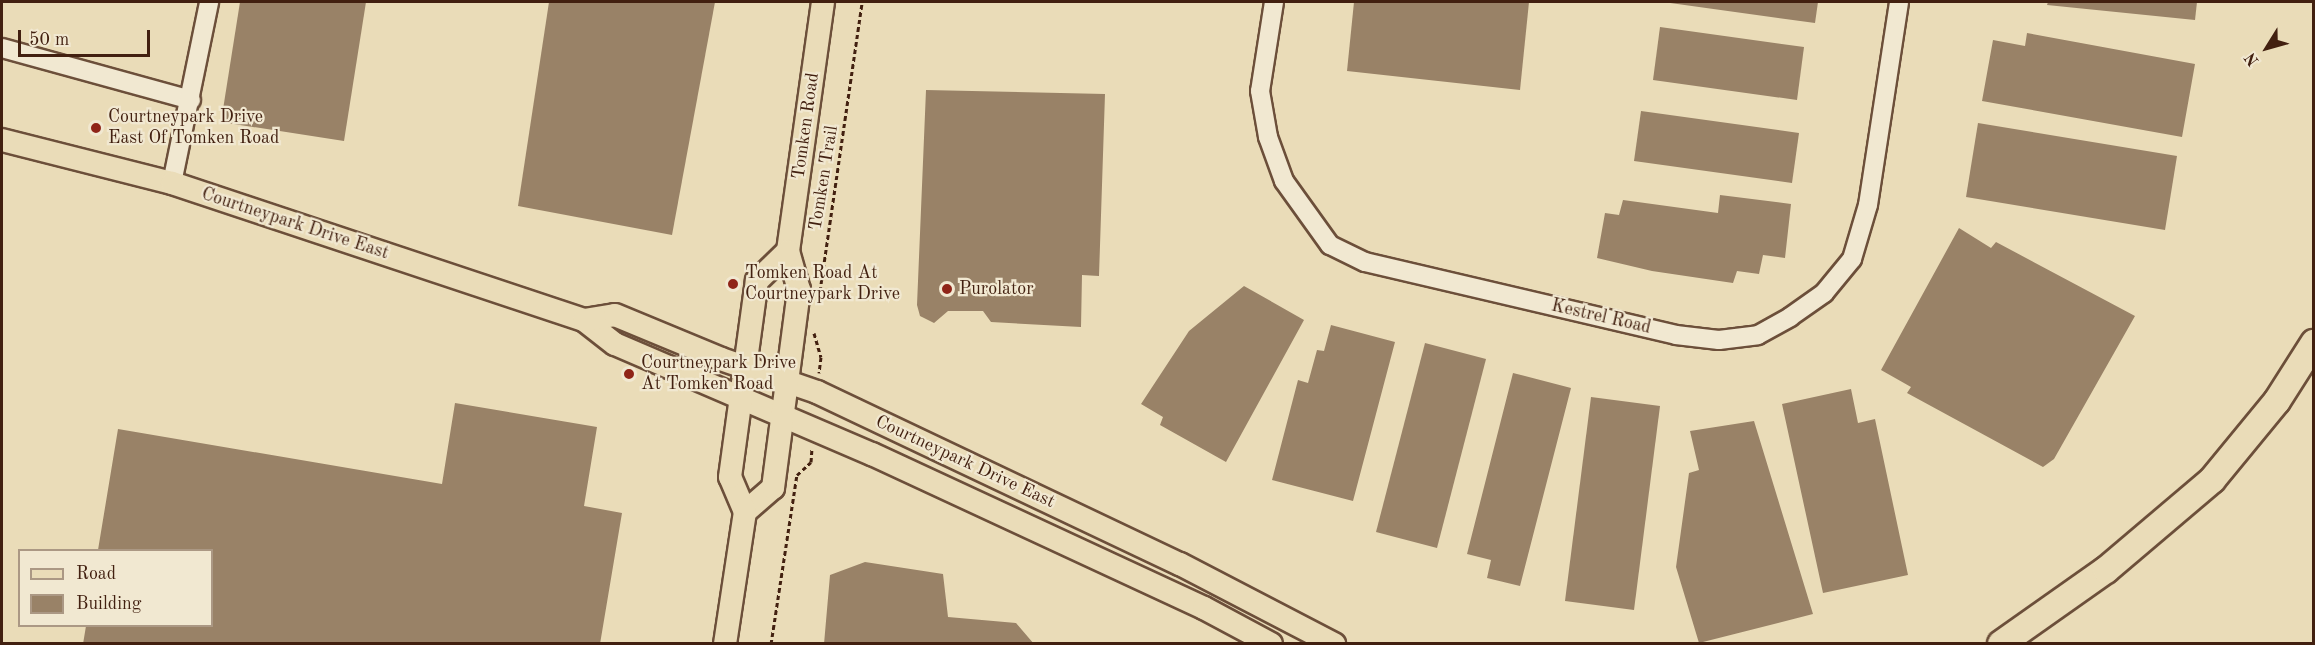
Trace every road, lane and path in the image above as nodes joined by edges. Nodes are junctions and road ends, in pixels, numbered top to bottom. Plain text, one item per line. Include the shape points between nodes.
1 (209, 2) edge
2 (823, 2) edge
3 (862, 2) edge
4 (1274, 2) edge
5 (1899, 2) edge
6 (2, 48) edge
7 (191, 100) junction
8 (2, 140) edge
9 (172, 183) junction
10 (788, 251) junction
11 (819, 298) dead end
12 (584, 320) junction
13 (813, 330) dead end
14 (2313, 343) edge
15 (821, 357) dead end
16 (745, 367) junction
17 (787, 382) junction
18 (741, 397) junction
19 (783, 417) junction
20 (811, 462) dead end
21 (745, 512) junction
22 (725, 644) edge
23 (771, 644) edge
24 (1271, 644) edge
25 (1334, 644) edge
26 (2001, 644) edge

1 - 7 street
2 - 10 main road, Tomken Road
3 - 11 path, Tomken Trail
4 - 5 street, Kestrel Road via 1260,91 1268,137 1284,181 1330,245 1365,262 1676,335 1719,340 1758,335 1790,317 1824,292 1852,259 1868,205
6 - 7 street
7 - 9 street
8 - 9 main road, Courtneypark Drive East
9 - 12 main road, Courtneypark Drive East
10 - 16 main road via 757,281
10 - 17 main road, Tomken Road via 799,290
12 - 16 main road, Courtneypark Drive East via 615,315
12 - 18 main road, Courtneypark Drive East via 615,344
13 - 15 path
14 - 26 highway via 2277,401 2212,480 2106,570
16 - 17 main road, Courtneypark Drive East
16 - 18 main road
17 - 19 main road, Tomken Road
17 - 25 main road, Courtneypark Drive East via 817,392 1180,564
18 - 19 main road, Courtneypark Drive East
18 - 21 main road via 730,477
19 - 21 main road, Tomken Road via 773,488
19 - 24 main road, Courtneypark Drive East via 1183,598
20 - 23 path via 797,475
21 - 22 main road

